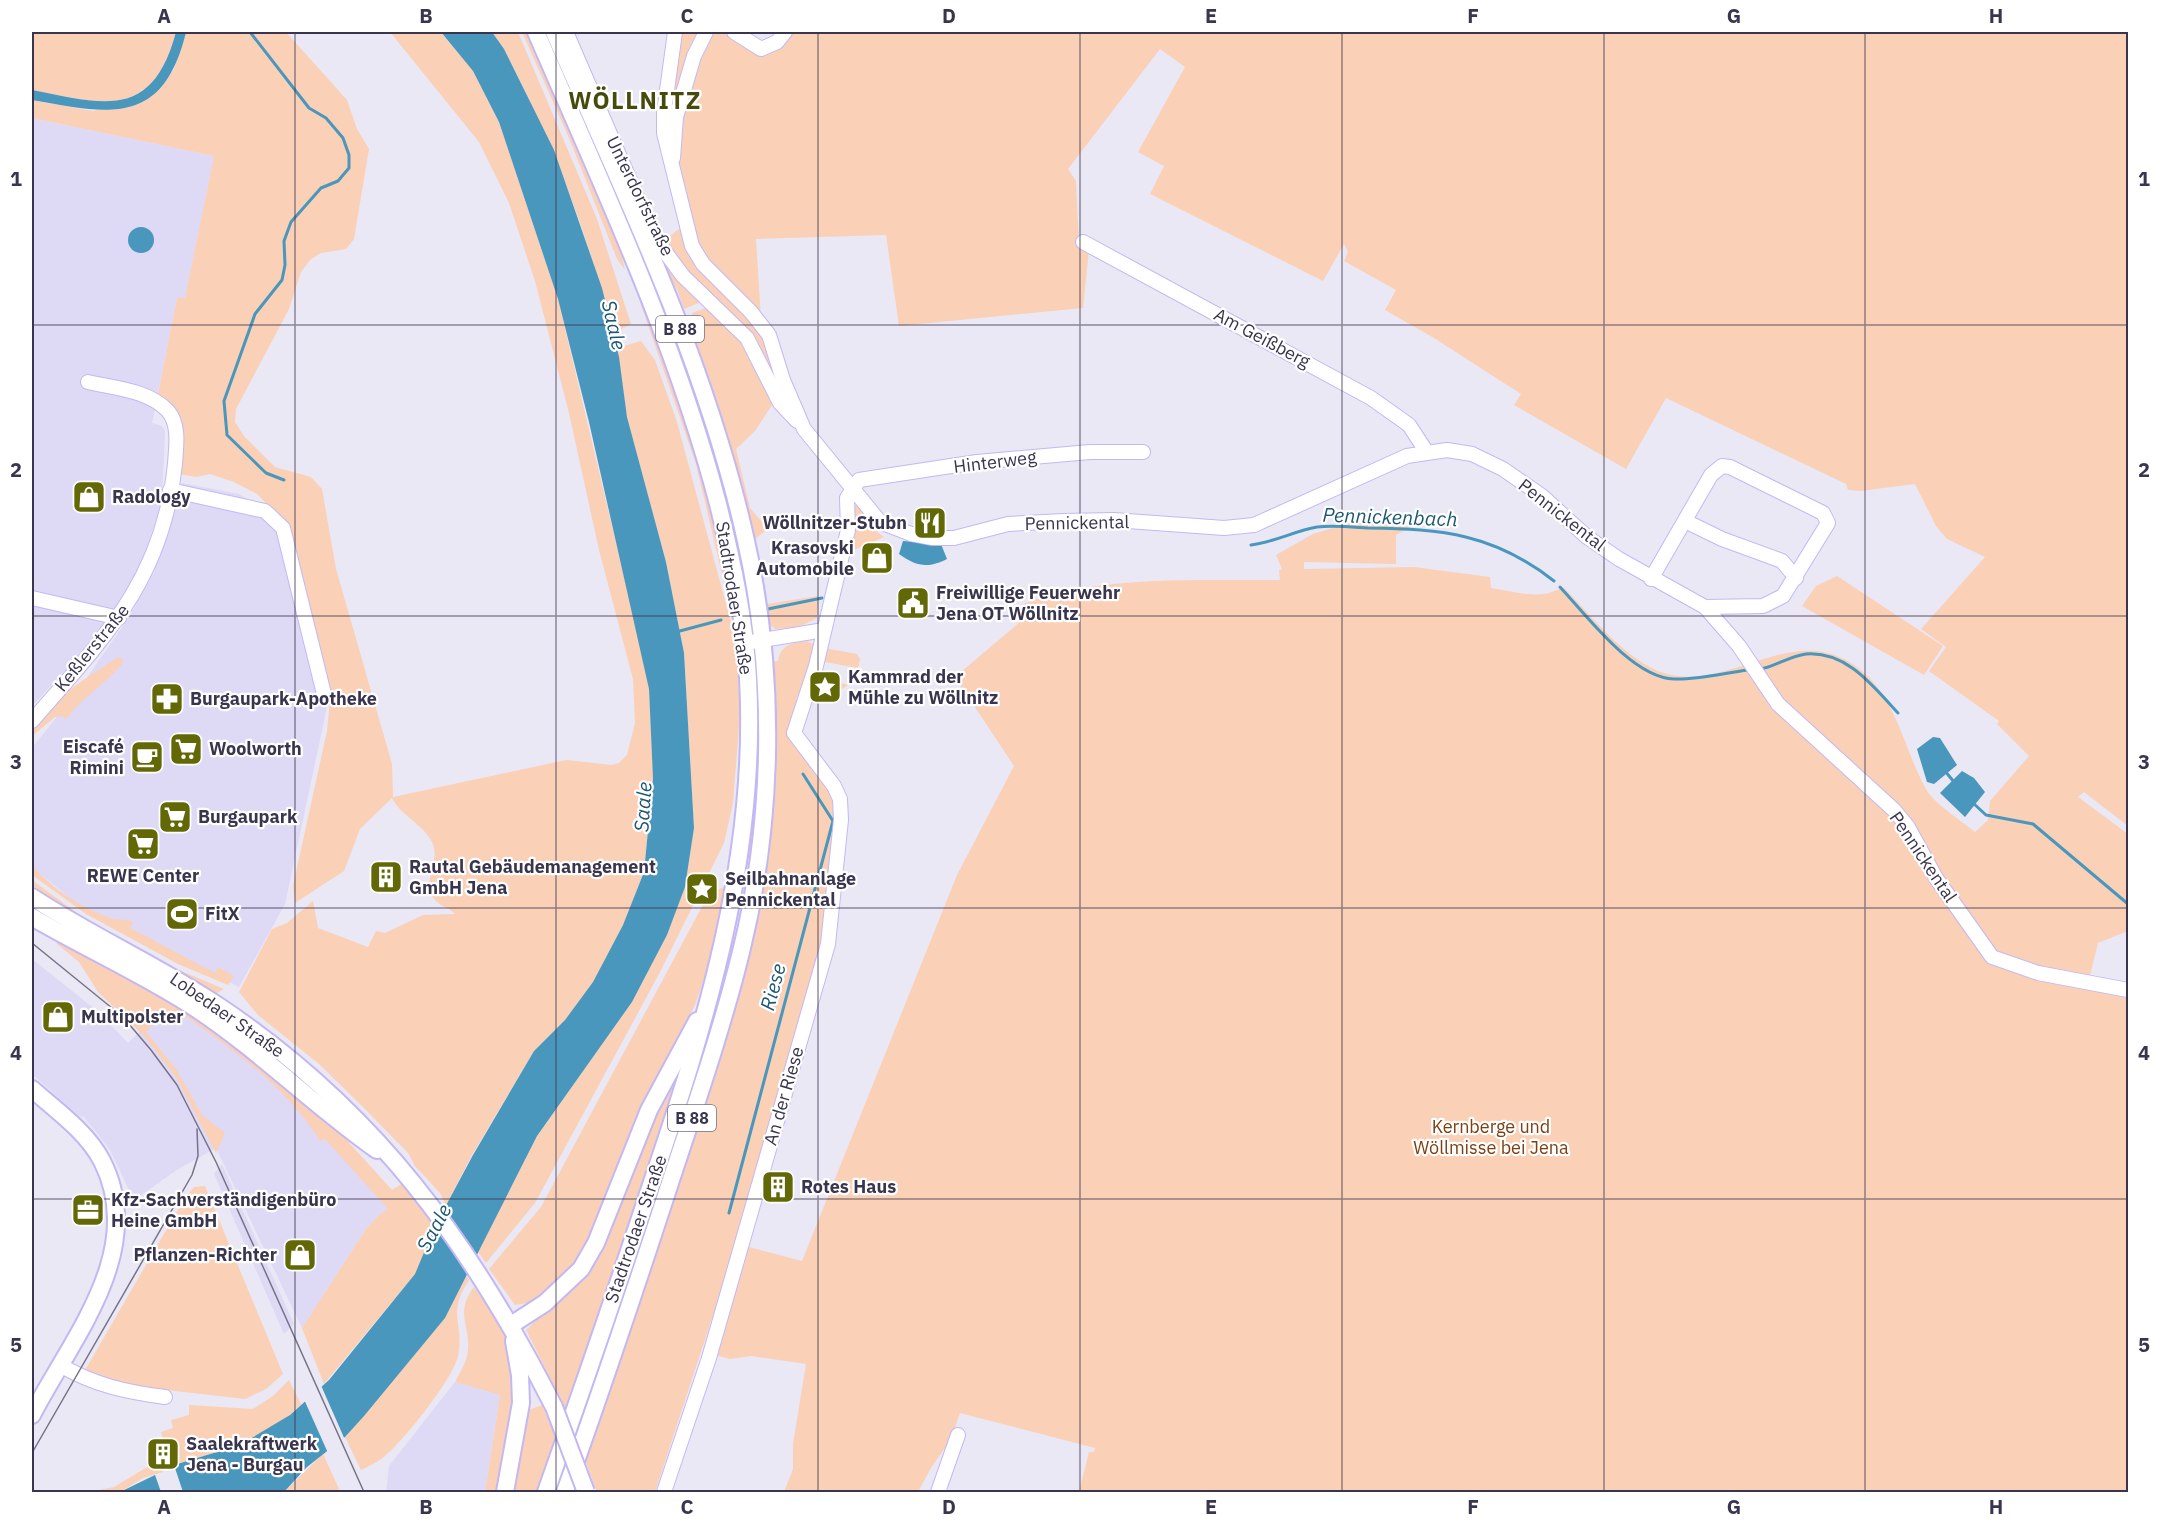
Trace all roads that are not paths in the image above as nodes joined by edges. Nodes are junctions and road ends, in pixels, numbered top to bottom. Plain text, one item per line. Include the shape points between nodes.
1 (536, 32) edge
2 (554, 32) edge
3 (566, 32) edge
4 (675, 32) edge
5 (706, 32) edge
6 (734, 32) edge
7 (785, 32) edge
8 (669, 161) junction
9 (1083, 242) dead end
10 (88, 382) dead end
11 (804, 429) junction
12 (1426, 451) junction
13 (1143, 452) dead end
14 (852, 488) junction
15 (170, 490) junction
16 (1685, 520) junction
17 (1796, 578) junction
18 (1651, 579) junction
19 (32, 598) edge
20 (1705, 607) junction
21 (119, 618) junction
22 (824, 630) junction
23 (762, 640) junction
24 (745, 643) junction
25 (325, 698) dead end
26 (32, 721) edge
27 (32, 897) edge
28 (32, 917) edge
29 (2128, 990) edge
30 (711, 997) junction
31 (32, 1089) edge
32 (398, 1164) junction
33 (511, 1325) junction
34 (60, 1365) junction
35 (165, 1397) dead end
36 (32, 1412) edge
37 (958, 1435) dead end
38 (505, 1492) edge
39 (546, 1492) edge
40 (565, 1492) edge
41 (587, 1492) edge
42 (664, 1492) edge
43 (938, 1492) edge

1 - 24 main road, Stadtrodaer Straße / B 88 via 630,247 683,386 724,529
2 - 23 main road, Stadtrodaer Straße / B 88 via 653,261 711,413 747,542
3 - 11 street, Unterdorfstraße via 663,249 683,276 747,338 780,403
4 - 8 street via 664,112
5 - 8 street via 694,56 676,117 675,153
6 - 7 street via 761,49 777,42
8 - 11 street via 692,246 703,264 769,335
9 - 12 street, Am Geißberg via 1371,398 1410,425
10 - 15 street, Keßlerstraße via 149,397 171,415 176,440
11 - 14 street, Pennickental
12 - 14 street, Pennickental via 1379,466 1254,525 1224,528 1114,520 1063,521 1008,524 954,538 932,538 880,522
12 - 18 street, Pennickental via 1472,454 1503,469 1542,496 1587,537
13 - 14 street, Hinterweg via 1090,452 977,462 927,472 880,475 859,480
14 - 22 street via 847,498 848,530
15 - 21 street, Keßlerstraße via 148,564
15 - 25 street via 265,511 283,528
16 - 17 street via 1722,539 1782,561
16 - 17 street via 1711,475 1722,466 1815,507 1828,523
16 - 18 street
17 - 20 street via 1783,596 1763,606
18 - 20 street, Pennickental
19 - 21 street
20 - 29 street, Pennickental via 1739,646 1778,704 1908,827 1936,878 1992,957 2038,973
21 - 26 street, Keßlerstraße
22 - 23 street
22 - 42 street, An der Riese via 806,702 795,728 796,738 840,799 828,944 709,1358
23 - 24 street
23 - 40 main road, Stadtrodaer Straße / B 88 via 764,815 742,950 687,1133
24 - 30 main road, Stadtrodaer Straße / B 88 via 747,801 730,918
27 - 32 main road, Lobedaer Straße via 169,974 266,1040 344,1106
28 - 32 main road, Lobedaer Straße via 192,1006 261,1057 323,1112
30 - 33 main road via 649,1110 596,1243 581,1269 545,1303
30 - 39 main road, Stadtrodaer Straße / B 88
31 - 34 main road via 70,1122 101,1160 117,1214 108,1272
32 - 33 main road, Lobedaer Straße
33 - 38 main road via 521,1403
33 - 41 main road, Lobedaer Straße, bridge via 554,1407
34 - 35 street via 111,1389
34 - 36 main road
37 - 43 street

